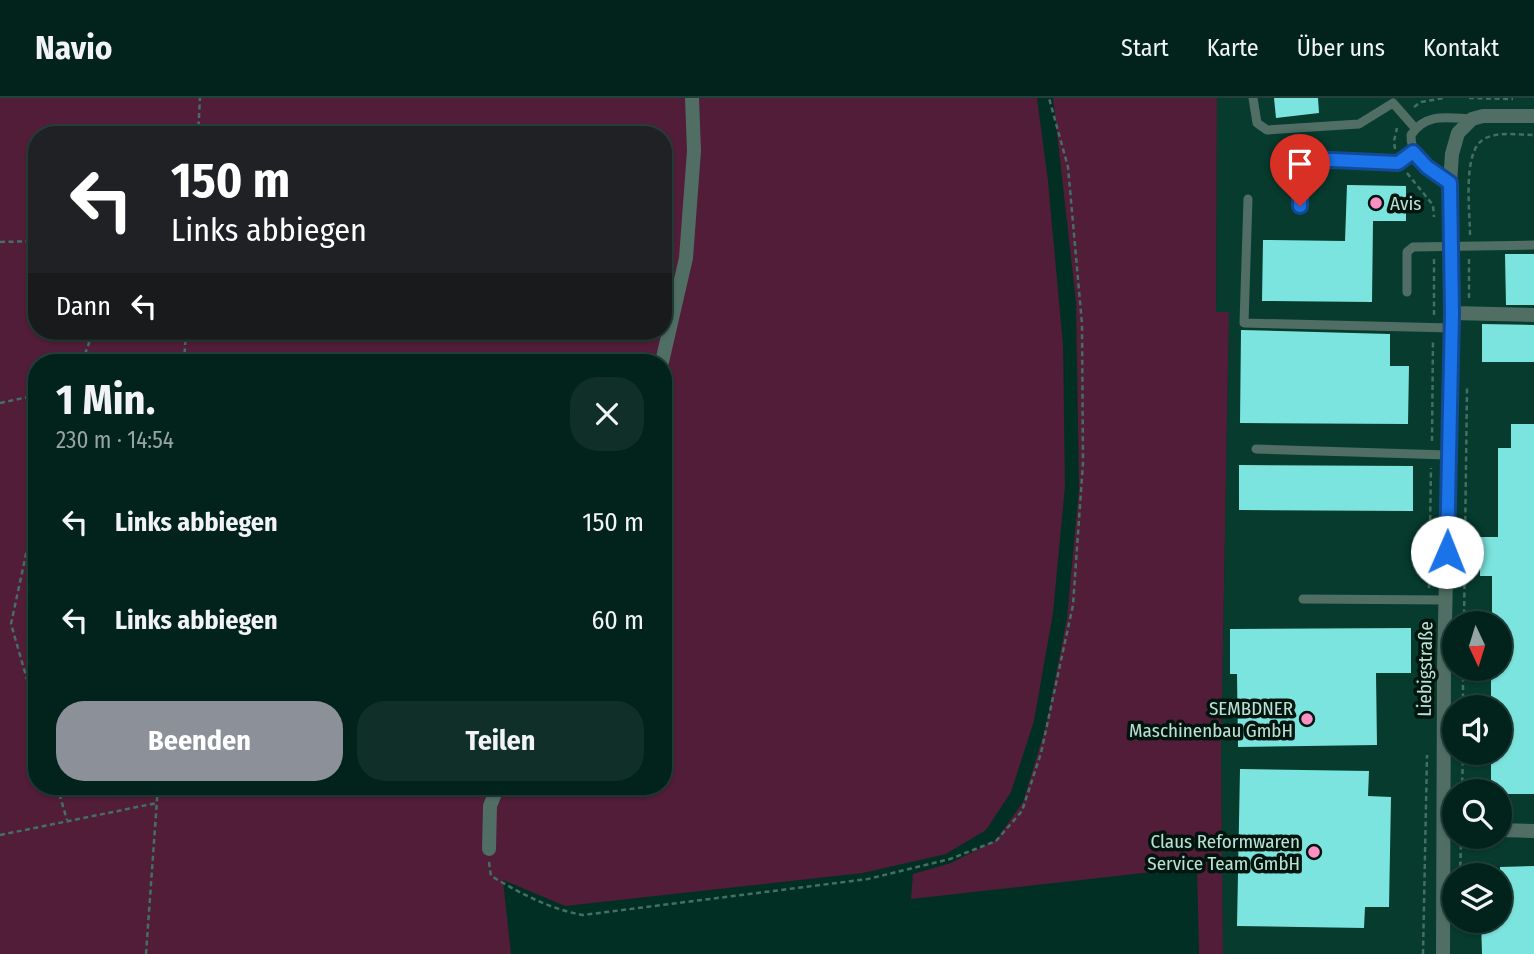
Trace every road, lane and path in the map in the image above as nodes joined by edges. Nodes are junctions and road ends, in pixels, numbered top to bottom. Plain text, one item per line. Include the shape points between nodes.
1 (201, 98) edge
2 (692, 98) edge
3 (1049, 98) edge
4 (1253, 98) edge
5 (1444, 98) edge
6 (1469, 98) edge
7 (1521, 100) edge
8 (1395, 101) edge
9 (1405, 115) junction
10 (1534, 116) edge
11 (1472, 119) junction
12 (199, 126) edge
13 (1415, 128) junction
14 (1534, 135) edge
15 (1413, 152) junction
16 (1399, 162) junction
17 (1450, 183) junction
18 (1248, 199) dead end
19 (1300, 206) dead end
20 (28, 241) edge
21 (0, 242) edge
22 (1469, 244) junction
23 (1435, 245) junction
24 (1452, 245) junction
25 (1534, 245) edge
26 (1407, 292) dead end
27 (1469, 304) dead end
28 (1534, 315) edge
29 (672, 319) edge
30 (1452, 320) junction
31 (1434, 327) junction
32 (1467, 384) dead end
33 (28, 397) edge
34 (0, 403) edge
35 (1256, 449) dead end
36 (1431, 454) junction
37 (1448, 455) junction
38 (28, 545) edge
39 (1303, 599) dead end
40 (1429, 600) junction
41 (1446, 600) junction
42 (1464, 611) edge
43 (28, 683) edge
44 (1427, 747) dead end
45 (1451, 779) edge
46 (60, 795) edge
47 (157, 795) edge
48 (494, 795) edge
49 (157, 803) junction
50 (67, 821) junction
51 (1512, 830) edge
52 (1534, 831) edge
53 (0, 835) edge
54 (488, 849) joint
55 (1452, 849) edge
56 (146, 954) edge
57 (1423, 954) edge
58 (1443, 954) edge

1 - 12 path
2 - 29 street via 694,151 686,258
3 - 54 path via 1068,167 1082,324 1083,463 1073,606 1041,753 1022,811 996,841 950,859 868,879 583,915 558,910 491,876
4 - 8 lane via 1257,123 1266,130 1359,124
5 - 9 path via 1421,102
6 - 7 path
8 - 9 lane
9 - 13 lane
9 - 16 path via 1394,141
10 - 11 street
11 - 13 lane via 1430,118
11 - 17 street, Liebigstraße via 1453,143
13 - 15 lane
14 - 22 path via 1501,134 1476,145 1470,159
15 - 16 lane
15 - 17 lane
16 - 19 lane via 1311,159 1301,167
16 - 23 path via 1433,205
17 - 24 street, Liebigstraße
18 - 31 lane via 1244,323
20 - 21 path
22 - 24 lane
22 - 25 lane
22 - 27 path
23 - 24 lane
23 - 26 lane via 1407,252
23 - 31 path
24 - 30 street, Liebigstraße
28 - 30 street
30 - 31 lane
30 - 37 street, Liebigstraße
31 - 36 path
32 - 42 path
33 - 34 path
35 - 36 lane
36 - 37 lane
36 - 40 path
37 - 41 street, Liebigstraße
38 - 43 path via 11,624
39 - 40 lane
40 - 41 lane
41 - 45 street, Liebigstraße
44 - 57 path
46 - 50 path
47 - 49 path
48 - 54 street
49 - 50 path
49 - 56 path
50 - 53 path
51 - 52 street
55 - 58 street, Liebigstraße

